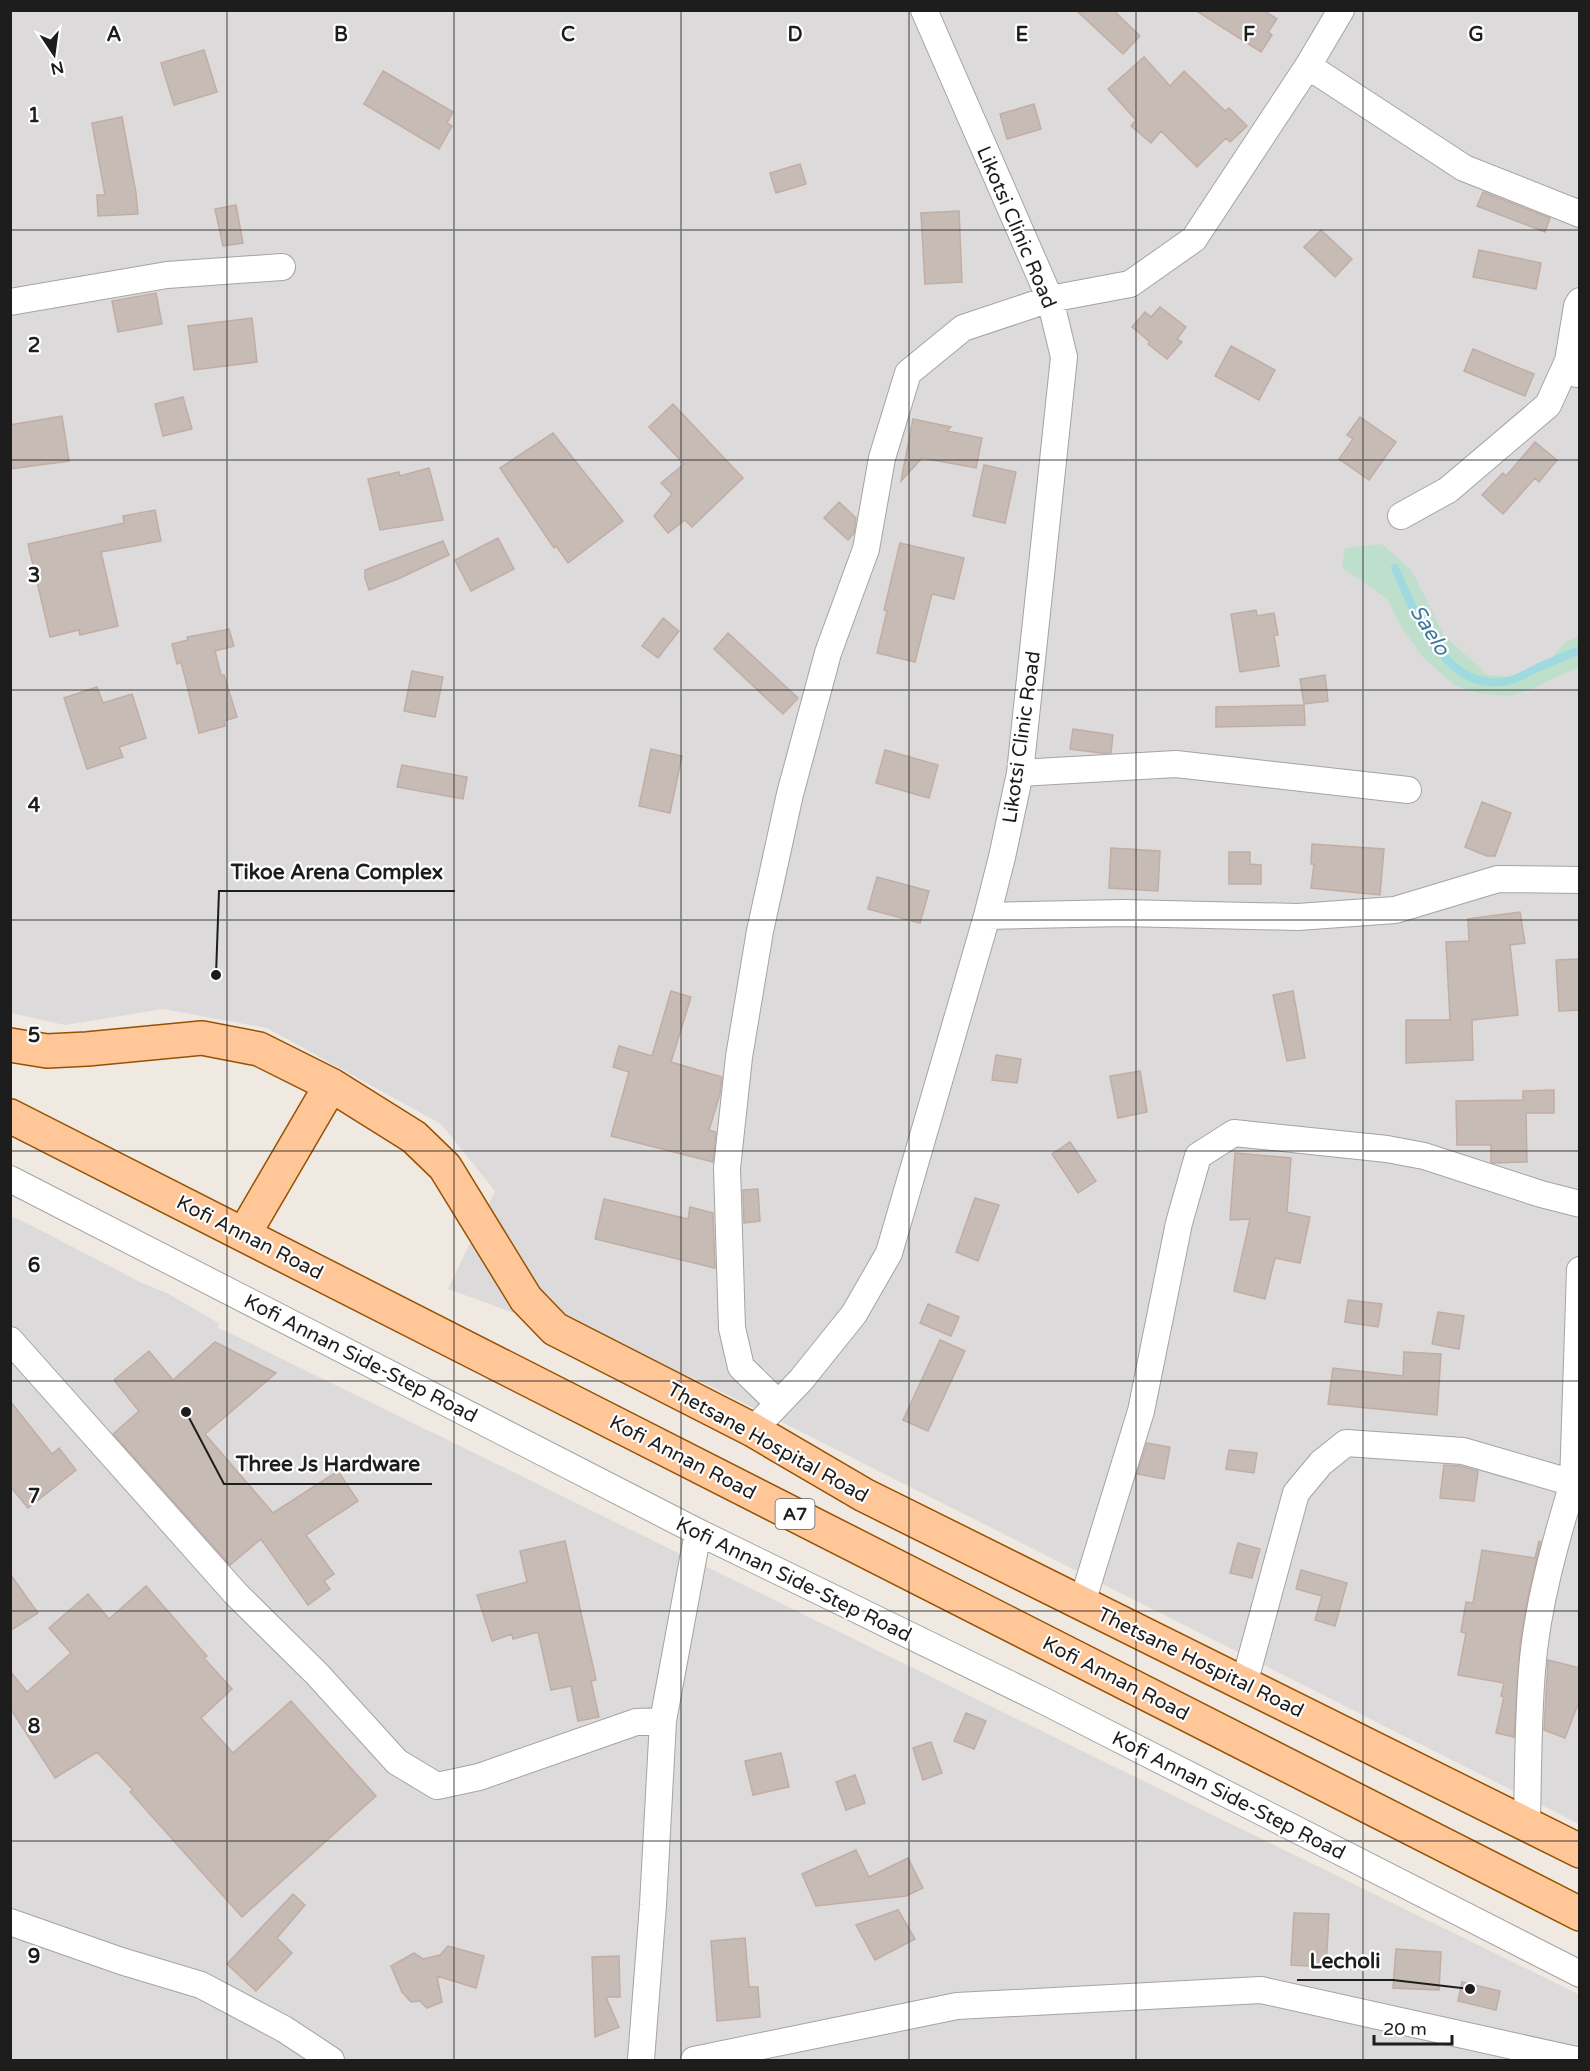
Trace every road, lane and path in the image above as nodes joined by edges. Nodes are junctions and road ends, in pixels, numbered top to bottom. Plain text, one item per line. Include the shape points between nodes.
1 (924, 10) edge
2 (1341, 10) edge
3 (1308, 66) junction
4 (1580, 214) edge
5 (282, 267) dead end
6 (1050, 299) junction
7 (1580, 301) edge
8 (10, 302) edge
9 (1574, 369) edge
10 (1401, 516) dead end
11 (1020, 773) junction
12 (1408, 790) dead end
13 (1580, 880) edge
14 (987, 916) junction
15 (10, 1045) edge
16 (332, 1085) junction
17 (10, 1116) edge
18 (10, 1179) edge
19 (1580, 1204) edge
20 (244, 1234) junction
21 (1580, 1270) edge
22 (10, 1340) edge
23 (1578, 1345) edge
24 (778, 1403) junction
25 (753, 1430) junction
26 (1574, 1490) edge
27 (698, 1532) junction
28 (1082, 1603) junction
29 (1244, 1684) junction
30 (663, 1721) junction
31 (1527, 1825) junction
32 (1580, 1851) edge
33 (1580, 1914) edge
34 (10, 1922) edge
35 (1580, 1974) edge
36 (331, 2061) edge
37 (641, 2061) edge
38 (694, 2061) edge
39 (1576, 2061) edge

1 - 6 street, Likotsi Clinic Road
2 - 3 street
3 - 4 street via 1464,168
3 - 6 street via 1194,239 1130,284
5 - 8 street via 167,275
6 - 11 street, Likotsi Clinic Road via 1064,357
6 - 24 street via 963,328 908,373 882,458 866,549 828,653 790,794 760,931 739,1057 727,1168 732,1328 741,1367
7 - 9 street via 1576,306
9 - 10 street via 1548,405 1448,490
11 - 12 street via 1176,764
11 - 14 street, Likotsi Clinic Road
13 - 14 street via 1498,879 1395,910 1298,917 1122,912
14 - 24 street, Likotsi Clinic Road via 889,1253 854,1314
15 - 16 main road, Thetsane Hospital Road via 47,1051 202,1038 259,1049
16 - 20 main road
16 - 25 main road, Thetsane Hospital Road via 414,1137 445,1167 526,1299 555,1329
17 - 20 main road, Kofi Annan Road / A7
18 - 27 street, Kofi Annan Side-Step Road
19 - 28 street via 1424,1156 1387,1149 1234,1133 1198,1156 1179,1223 1141,1411
20 - 33 main road, Kofi Annan Road / A7
21 - 23 street
22 - 30 street via 236,1593 397,1762 438,1786 479,1777 636,1722
23 - 26 street
24 - 25 street, Likotsi Clinic Road
25 - 28 main road, Thetsane Hospital Road via 864,1494
26 - 29 street via 1463,1451 1346,1443 1321,1463 1296,1493
26 - 31 street via 1560,1524 1532,1668
27 - 30 street
27 - 35 street, Kofi Annan Side-Step Road via 1046,1702
28 - 29 main road, Thetsane Hospital Road
29 - 31 main road, Thetsane Hospital Road
30 - 37 street
31 - 32 main road, Thetsane Hospital Road
34 - 36 street via 201,1985 284,2029
38 - 39 street via 957,2006 1261,1990

